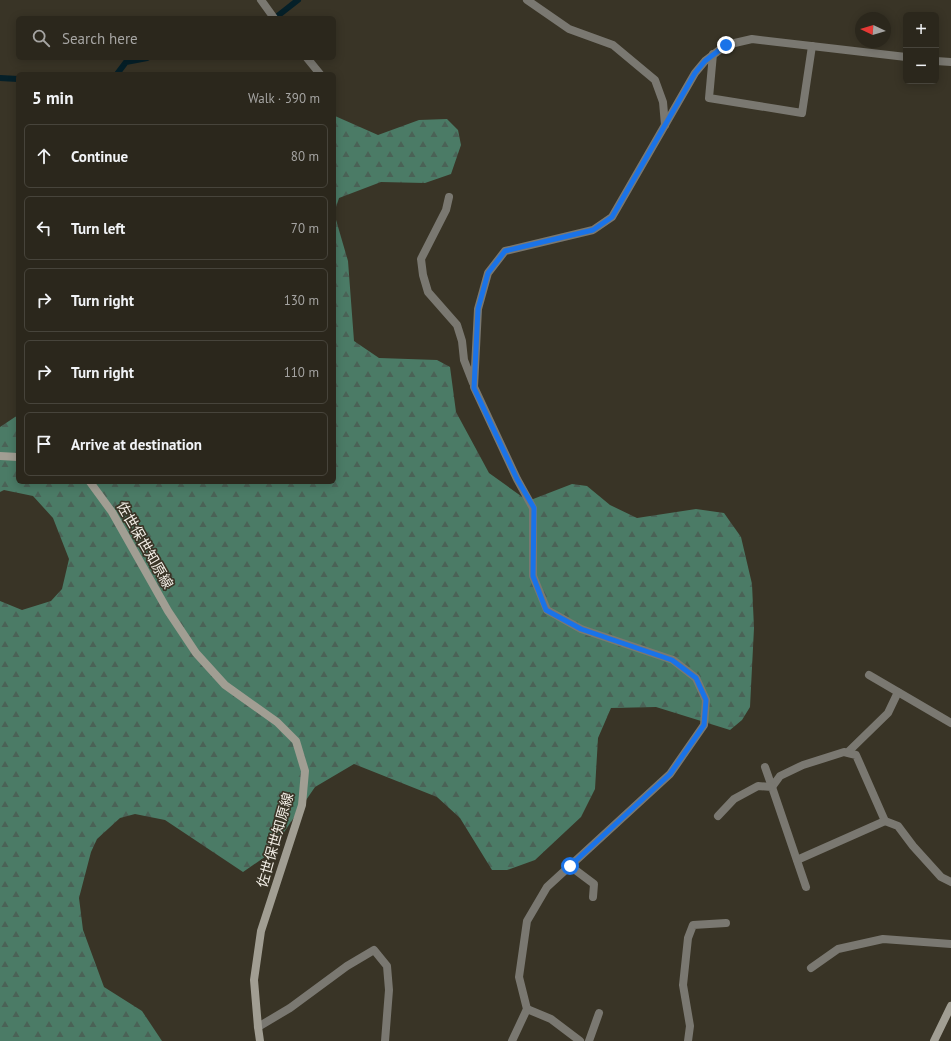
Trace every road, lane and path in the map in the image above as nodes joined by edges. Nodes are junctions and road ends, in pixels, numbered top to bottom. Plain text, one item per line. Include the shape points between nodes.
1 (261, 0) edge
2 (527, 0) edge
3 (273, 16) edge
4 (812, 46) junction
5 (713, 54) junction
6 (903, 57) edge
7 (309, 60) edge
8 (939, 61) edge
9 (951, 62) edge
10 (318, 72) edge
11 (665, 125) junction
12 (449, 197) dead end
13 (474, 388) junction
14 (0, 456) edge
15 (16, 457) edge
16 (91, 484) edge
17 (869, 675) dead end
18 (898, 692) junction
19 (951, 723) edge
20 (848, 752) junction
21 (765, 767) dead end
22 (772, 787) junction
23 (718, 816) dead end
24 (885, 821) junction
25 (797, 860) junction
26 (570, 866) junction
27 (951, 882) edge
28 (806, 887) dead end
29 (593, 897) dead end
30 (726, 923) dead end
31 (951, 944) edge
32 (811, 968) dead end
33 (527, 1008) junction
34 (599, 1012) dead end
35 (950, 1012) edge
36 (258, 1027) junction
37 (260, 1041) edge
38 (385, 1041) edge
39 (512, 1041) edge
40 (580, 1041) edge
41 (589, 1041) edge
42 (688, 1041) edge
43 (934, 1041) edge

1 - 3 street
2 - 11 street via 569,29 613,45 655,80 663,102
4 - 5 street via 752,39 726,45
4 - 5 street via 802,113 709,98
4 - 6 street
5 - 11 street via 695,73
7 - 10 street
8 - 9 street
11 - 13 street via 612,217 593,230 505,251 488,273 478,309
12 - 13 street via 446,210 421,259 422,267 428,292 457,325 464,360
13 - 26 street via 517,479 534,508 533,576 546,610 581,629 672,660 696,678 706,700 704,725 670,774
14 - 15 main road
16 - 36 main road, 佐世保世知原線 via 112,512 168,611 196,653 225,685 277,722 296,741 305,771 302,805 261,930 254,980
17 - 18 street
18 - 19 street
18 - 20 street via 888,713
20 - 22 street via 803,765 780,776
20 - 24 street via 856,755
21 - 22 street
22 - 23 street via 758,786 734,799
22 - 25 street
24 - 25 street
24 - 27 street via 898,826 941,877
25 - 28 street
26 - 29 street via 594,884
26 - 33 street via 547,887 527,921 519,977
30 - 42 street via 693,925 688,938 683,985 690,1026
31 - 32 street via 883,939 838,949
33 - 39 street
33 - 40 street via 552,1019
34 - 41 street
35 - 43 main road
36 - 37 main road, 佐世保世知原線
36 - 38 street via 374,950 387,966 389,990

